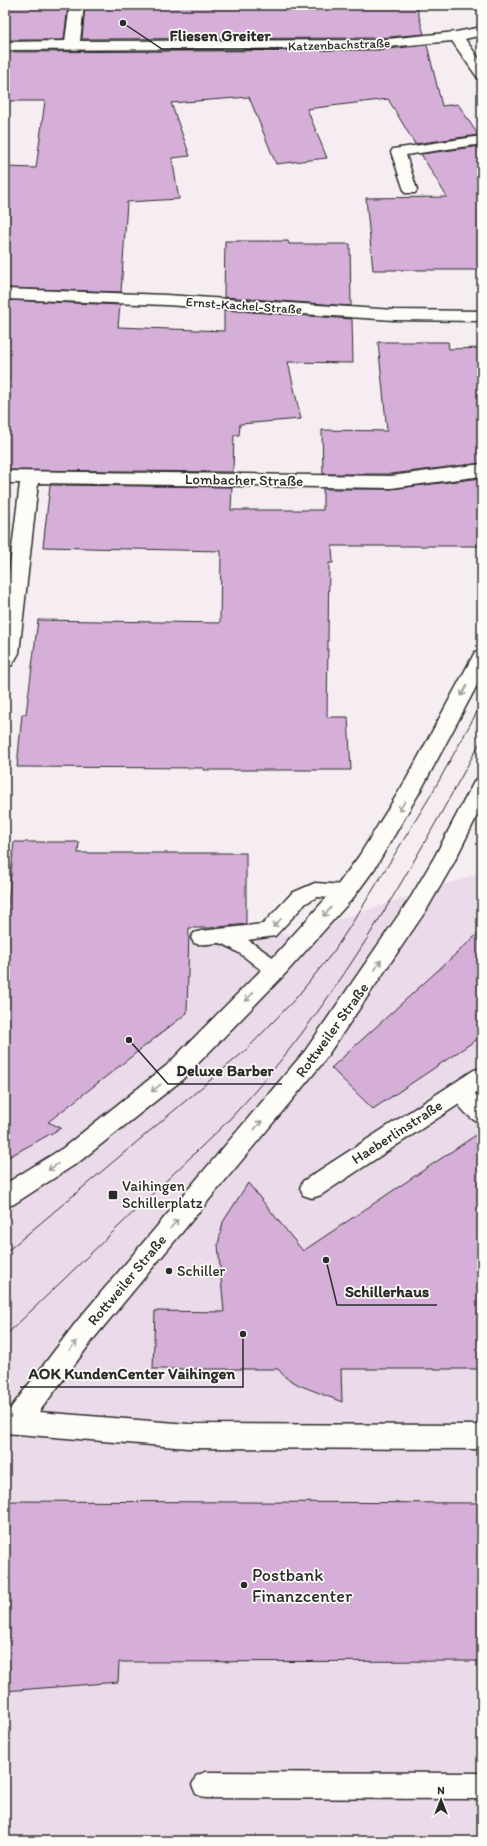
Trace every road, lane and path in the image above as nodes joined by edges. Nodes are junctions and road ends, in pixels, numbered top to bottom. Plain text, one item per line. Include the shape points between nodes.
1 (77, 5) edge
2 (482, 31) edge
3 (456, 36) junction
4 (5, 46) edge
5 (72, 46) junction
6 (482, 74) edge
7 (482, 140) edge
8 (410, 190) dead end
9 (5, 294) edge
10 (482, 316) edge
11 (482, 470) edge
12 (5, 477) edge
13 (30, 477) junction
14 (482, 657) edge
15 (5, 660) edge
16 (482, 785) edge
17 (345, 892) junction
18 (225, 937) junction
19 (201, 938) dead end
20 (276, 969) junction
21 (482, 1077) edge
22 (460, 1091) junction
23 (482, 1116) edge
24 (312, 1188) dead end
25 (5, 1197) edge
26 (11, 1421) edge
27 (482, 1437) edge
28 (205, 1785) dead end
29 (482, 1786) edge

1 - 5 street
2 - 3 street, Katzenbachstraße
3 - 5 street, Katzenbachstraße via 378,44
3 - 6 street
4 - 5 street, Katzenbachstraße
7 - 8 lane via 398,152
9 - 10 street, Ernst-Kachel-Straße via 166,300 394,315
11 - 13 street, Lombacher Straße via 391,482
12 - 13 street, Lombacher Straße
13 - 15 street via 9,653
14 -> 17 street via 415,784 367,862
26 -> 16 street, Rottweiler Straße via 313,1058 418,903 445,858
17 -> 18 lane via 315,890 299,898 268,931
17 -> 20 street
18 - 19 lane
18 - 20 lane
20 -> 25 street via 174,1074 70,1155
21 - 22 street, Haeberlinstraße
22 - 23 lane
22 - 24 street, Haeberlinstraße
26 - 27 street via 188,1436
28 - 29 lane

